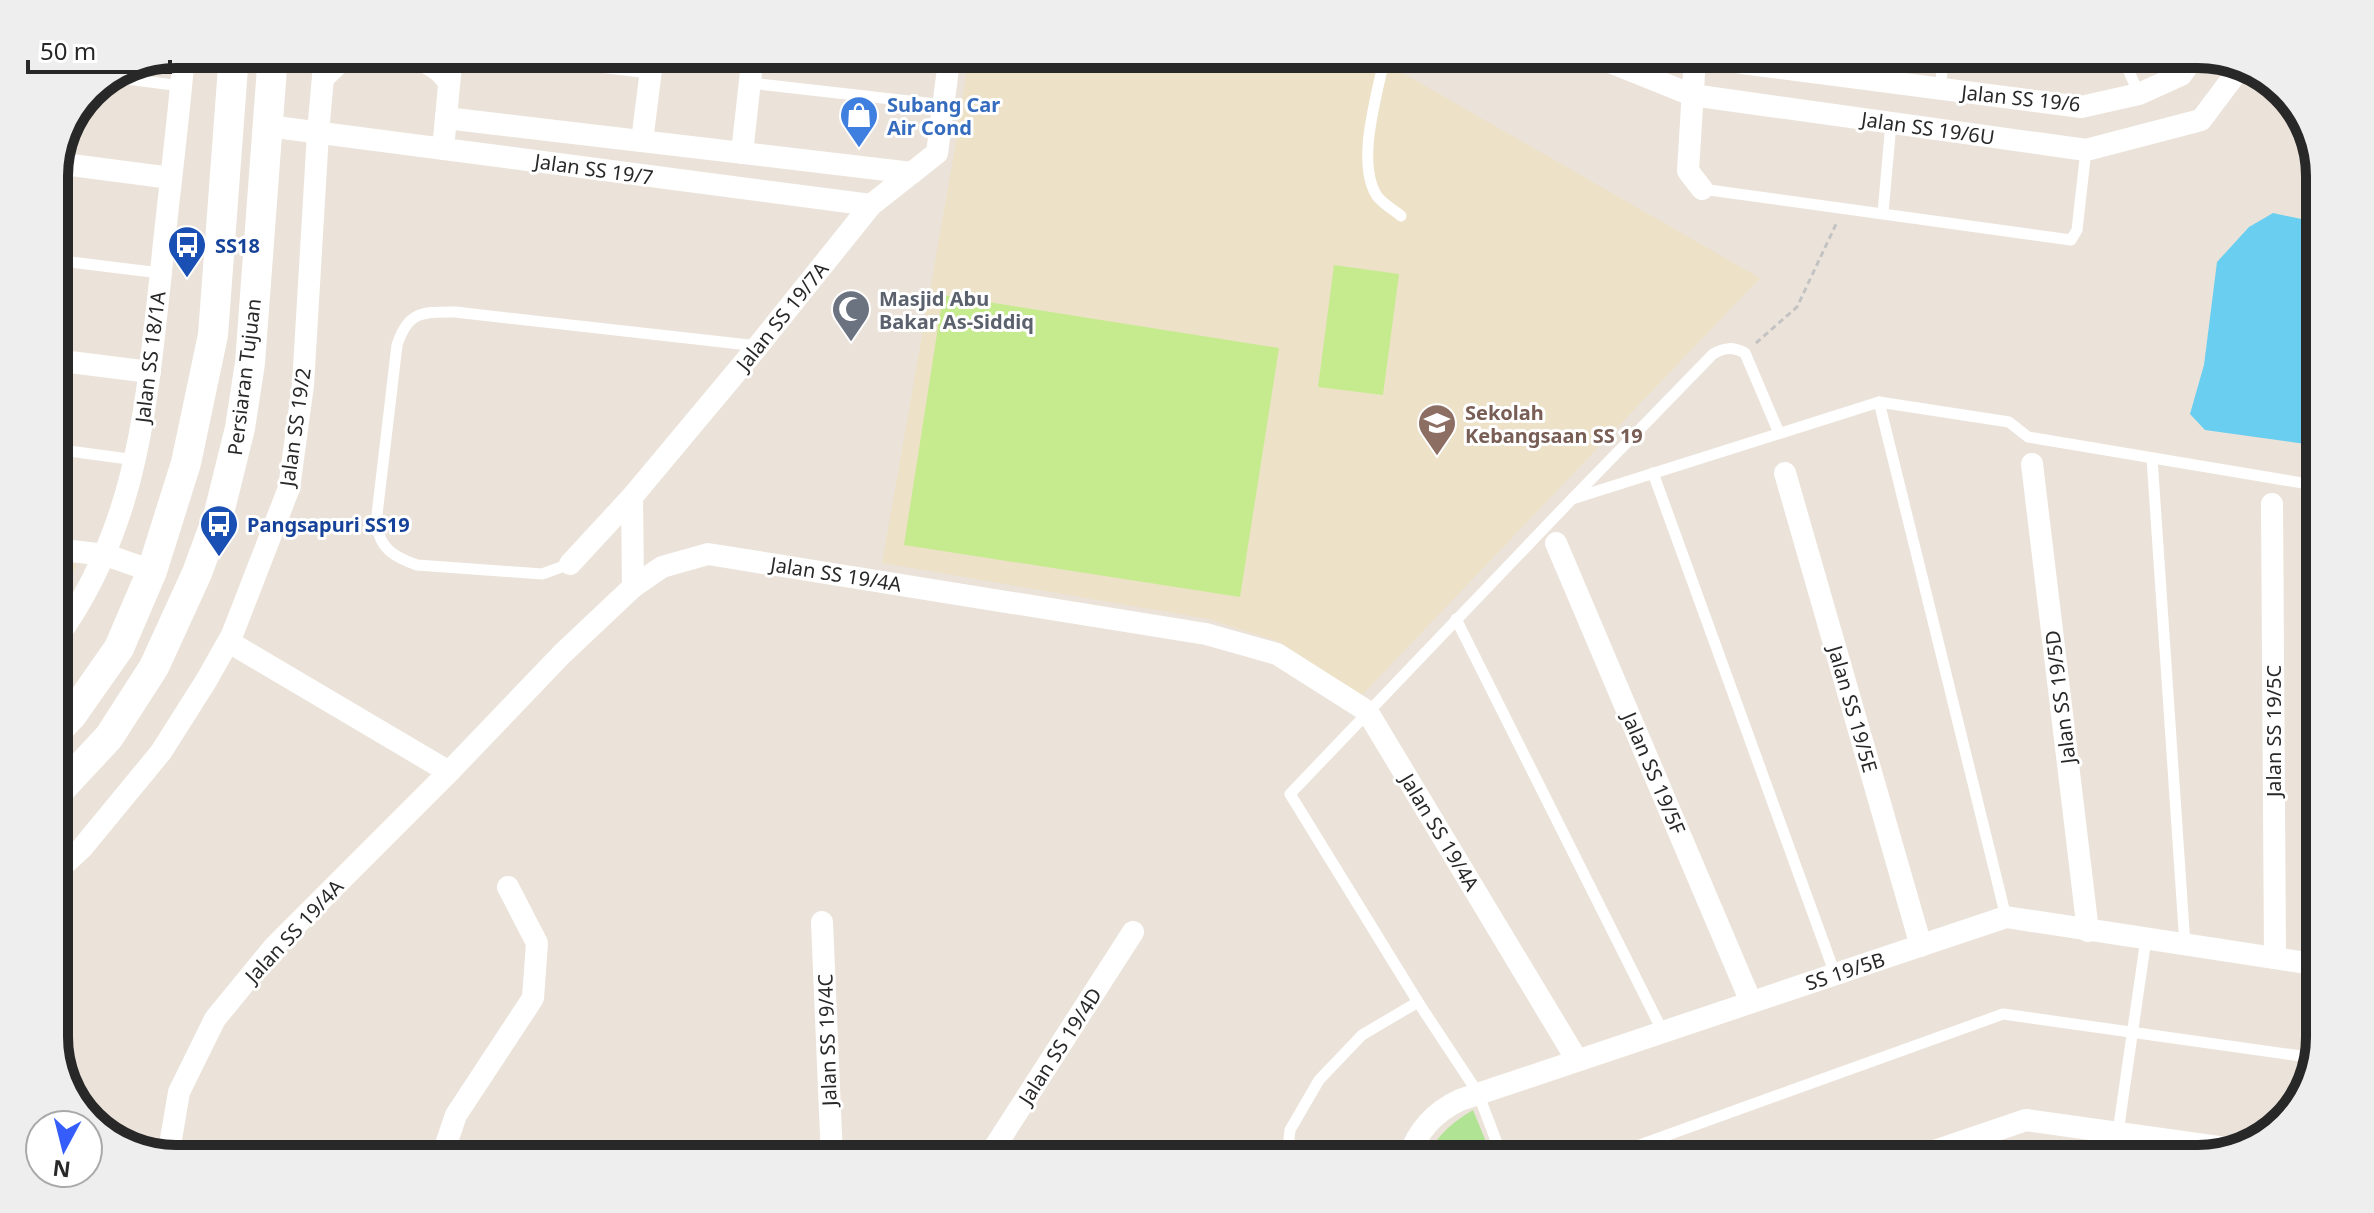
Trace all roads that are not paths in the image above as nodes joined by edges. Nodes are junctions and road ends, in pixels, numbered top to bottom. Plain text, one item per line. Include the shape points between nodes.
1 (183, 68) edge
2 (233, 68) edge
3 (272, 68) edge
4 (324, 68) edge
5 (341, 68) edge
6 (424, 68) edge
7 (451, 68) edge
8 (651, 68) edge
9 (752, 68) edge
10 (948, 68) edge
11 (1383, 68) edge
12 (1625, 68) edge
13 (1692, 68) edge
14 (1800, 68) edge
15 (1942, 68) edge
16 (2127, 68) edge
17 (2186, 68) edge
18 (2235, 75) edge
19 (128, 79) edge
20 (750, 83) junction
21 (181, 86) junction
22 (322, 89) junction
23 (1940, 89) junction
24 (449, 93) junction
25 (2139, 94) junction
26 (1692, 95) junction
27 (944, 105) junction
28 (446, 118) junction
29 (1891, 123) junction
30 (268, 126) junction
31 (318, 133) junction
32 (642, 141) junction
33 (443, 149) junction
34 (2086, 150) junction
35 (742, 153) junction
36 (69, 165) edge
37 (912, 173) junction
38 (171, 178) junction
39 (1702, 189) joint
40 (871, 205) junction
41 (1883, 213) junction
42 (1401, 216) dead end
43 (68, 262) edge
44 (160, 273) junction
45 (758, 346) junction
46 (68, 362) edge
47 (150, 372) junction
48 (1879, 402) junction
49 (1779, 433) junction
50 (68, 451) edge
51 (2152, 458) junction
52 (136, 460) junction
53 (2032, 464) dead end
54 (1653, 473) junction
55 (1785, 473) dead end
56 (2306, 484) edge
57 (632, 497) junction
58 (1572, 499) junction
59 (2272, 504) dead end
60 (1556, 543) dead end
61 (68, 551) edge
62 (106, 555) junction
63 (570, 564) joint
64 (152, 571) junction
65 (633, 587) junction
66 (1456, 619) junction
67 (68, 621) edge
68 (229, 642) junction
69 (1367, 711) junction
70 (68, 719) edge
71 (449, 772) junction
72 (68, 781) edge
73 (68, 861) edge
74 (508, 887) dead end
75 (2006, 917) junction
76 (822, 922) dead end
77 (2088, 931) junction
78 (1133, 932) dead end
79 (2146, 939) junction
80 (2185, 945) junction
81 (1921, 946) junction
82 (2275, 958) junction
83 (2306, 963) edge
84 (1835, 974) junction
85 (1418, 1002) junction
86 (1751, 1002) junction
87 (2133, 1031) junction
88 (1663, 1032) junction
89 (2304, 1056) edge
90 (1577, 1060) junction
91 (1478, 1093) junction
92 (2118, 1132) junction
93 (170, 1145) edge
94 (446, 1145) edge
95 (831, 1145) edge
96 (996, 1145) edge
97 (1288, 1145) edge
98 (1415, 1145) edge
99 (1498, 1145) edge
100 (1640, 1145) edge
101 (1952, 1145) edge
102 (2149, 1145) edge

1 - 21 street, Jalan SS 18/1A
2 - 64 main road, Persiaran Tujuan via 213,335 186,463
3 - 30 main road, Persiaran Tujuan
4 - 22 street, Jalan SS 19/2
5 - 22 lane
6 - 24 lane
7 - 24 street
8 - 32 street
9 - 20 street
10 - 27 street, Jalan SS 19/7A
11 - 42 lane via 1367,155 1370,180 1378,198
12 - 26 street, Jalan SS 19/6U
13 - 26 street
14 - 23 street, Jalan SS 19/6
15 - 23 lane
16 - 25 lane
17 - 25 street, Jalan SS 19/6
18 - 34 street, Jalan SS 19/6U via 2201,120
19 - 21 lane
20 - 27 lane
20 - 35 street
21 - 38 street, Jalan SS 18/1A
22 - 31 street, Jalan SS 19/2
23 - 25 street, Jalan SS 19/6 via 2081,107
24 - 28 street
26 - 29 street, Jalan SS 19/6U
26 - 39 street via 1688,171
27 - 37 street, Jalan SS 19/7A via 937,153
28 - 32 street, Jalan SS 19/7
28 - 33 street
29 - 34 street, Jalan SS 19/6U
29 - 41 lane
30 - 31 street, Jalan SS 19/7
30 - 72 main road, Persiaran Tujuan via 250,363 219,513 154,667 109,737
31 - 33 street, Jalan SS 19/7
31 - 68 street, Jalan SS 19/2 via 303,385 289,488
32 - 35 street, Jalan SS 19/7
33 - 40 street, Jalan SS 19/7
34 - 41 lane via 2077,230 2071,240
35 - 37 street, Jalan SS 19/7
36 - 38 street
37 - 40 street, Jalan SS 19/7A
38 - 44 street, Jalan SS 18/1A
39 - 41 lane
40 - 45 street, Jalan SS 19/7A
43 - 44 lane
44 - 47 street, Jalan SS 18/1A
45 - 57 street, Jalan SS 19/7A
45 - 63 lane via 455,312 414,316 403,326 378,537 400,559 417,565 542,574
46 - 47 street
47 - 52 street, Jalan SS 18/1A
48 - 49 lane
48 - 51 lane via 2009,422 2028,437
48 - 75 lane
49 - 54 lane
49 - 58 lane via 1745,353 1728,348 1713,354
50 - 52 lane
51 - 56 lane
51 - 80 lane
52 - 62 street, Jalan SS 18/1A
53 - 77 street, Jalan SS 19/5D
54 - 58 lane
54 - 84 lane
55 - 81 street, Jalan SS 19/5E
57 - 63 street, Jalan SS 19/7A
57 - 65 street
58 - 66 lane
59 - 82 street, Jalan SS 19/5C
60 - 86 street, Jalan SS 19/5F
61 - 62 street
62 - 64 street
62 - 67 street, Jalan SS 18/1A
64 - 70 main road, Persiaran Tujuan via 119,648
65 - 69 street, Jalan SS 19/4A via 662,567 708,554 1206,634 1277,654
65 - 71 street, Jalan SS 19/4A
66 - 69 lane
66 - 88 lane
68 - 71 street
68 - 73 street, Jalan SS 19/2 via 161,752
69 - 85 lane via 1290,794
69 - 90 street, Jalan SS 19/4A
71 - 93 street, Jalan SS 19/4A via 274,947 215,1019 179,1092
74 - 94 street via 537,943 533,998 456,1115
75 - 77 street, SS 19/5B
75 - 81 street, SS 19/5B
76 - 95 street, Jalan SS 19/4C
77 - 79 street, SS 19/5B
78 - 96 street, Jalan SS 19/4D
79 - 80 street, SS 19/5B
79 - 87 lane
80 - 82 street, SS 19/5B
81 - 84 street, SS 19/5B
82 - 83 street, SS 19/5B
84 - 86 street, SS 19/5B
85 - 91 lane
85 - 97 lane via 1362,1035 1319,1080 1290,1130
86 - 88 street, SS 19/5B
87 - 89 lane
87 - 92 lane
87 - 100 lane via 2003,1014
88 - 90 street, SS 19/5B
90 - 91 street, SS 19/5B
91 - 98 street, SS 19/5B via 1442,1108
91 - 99 lane
92 - 101 street via 2026,1120
92 - 102 street

